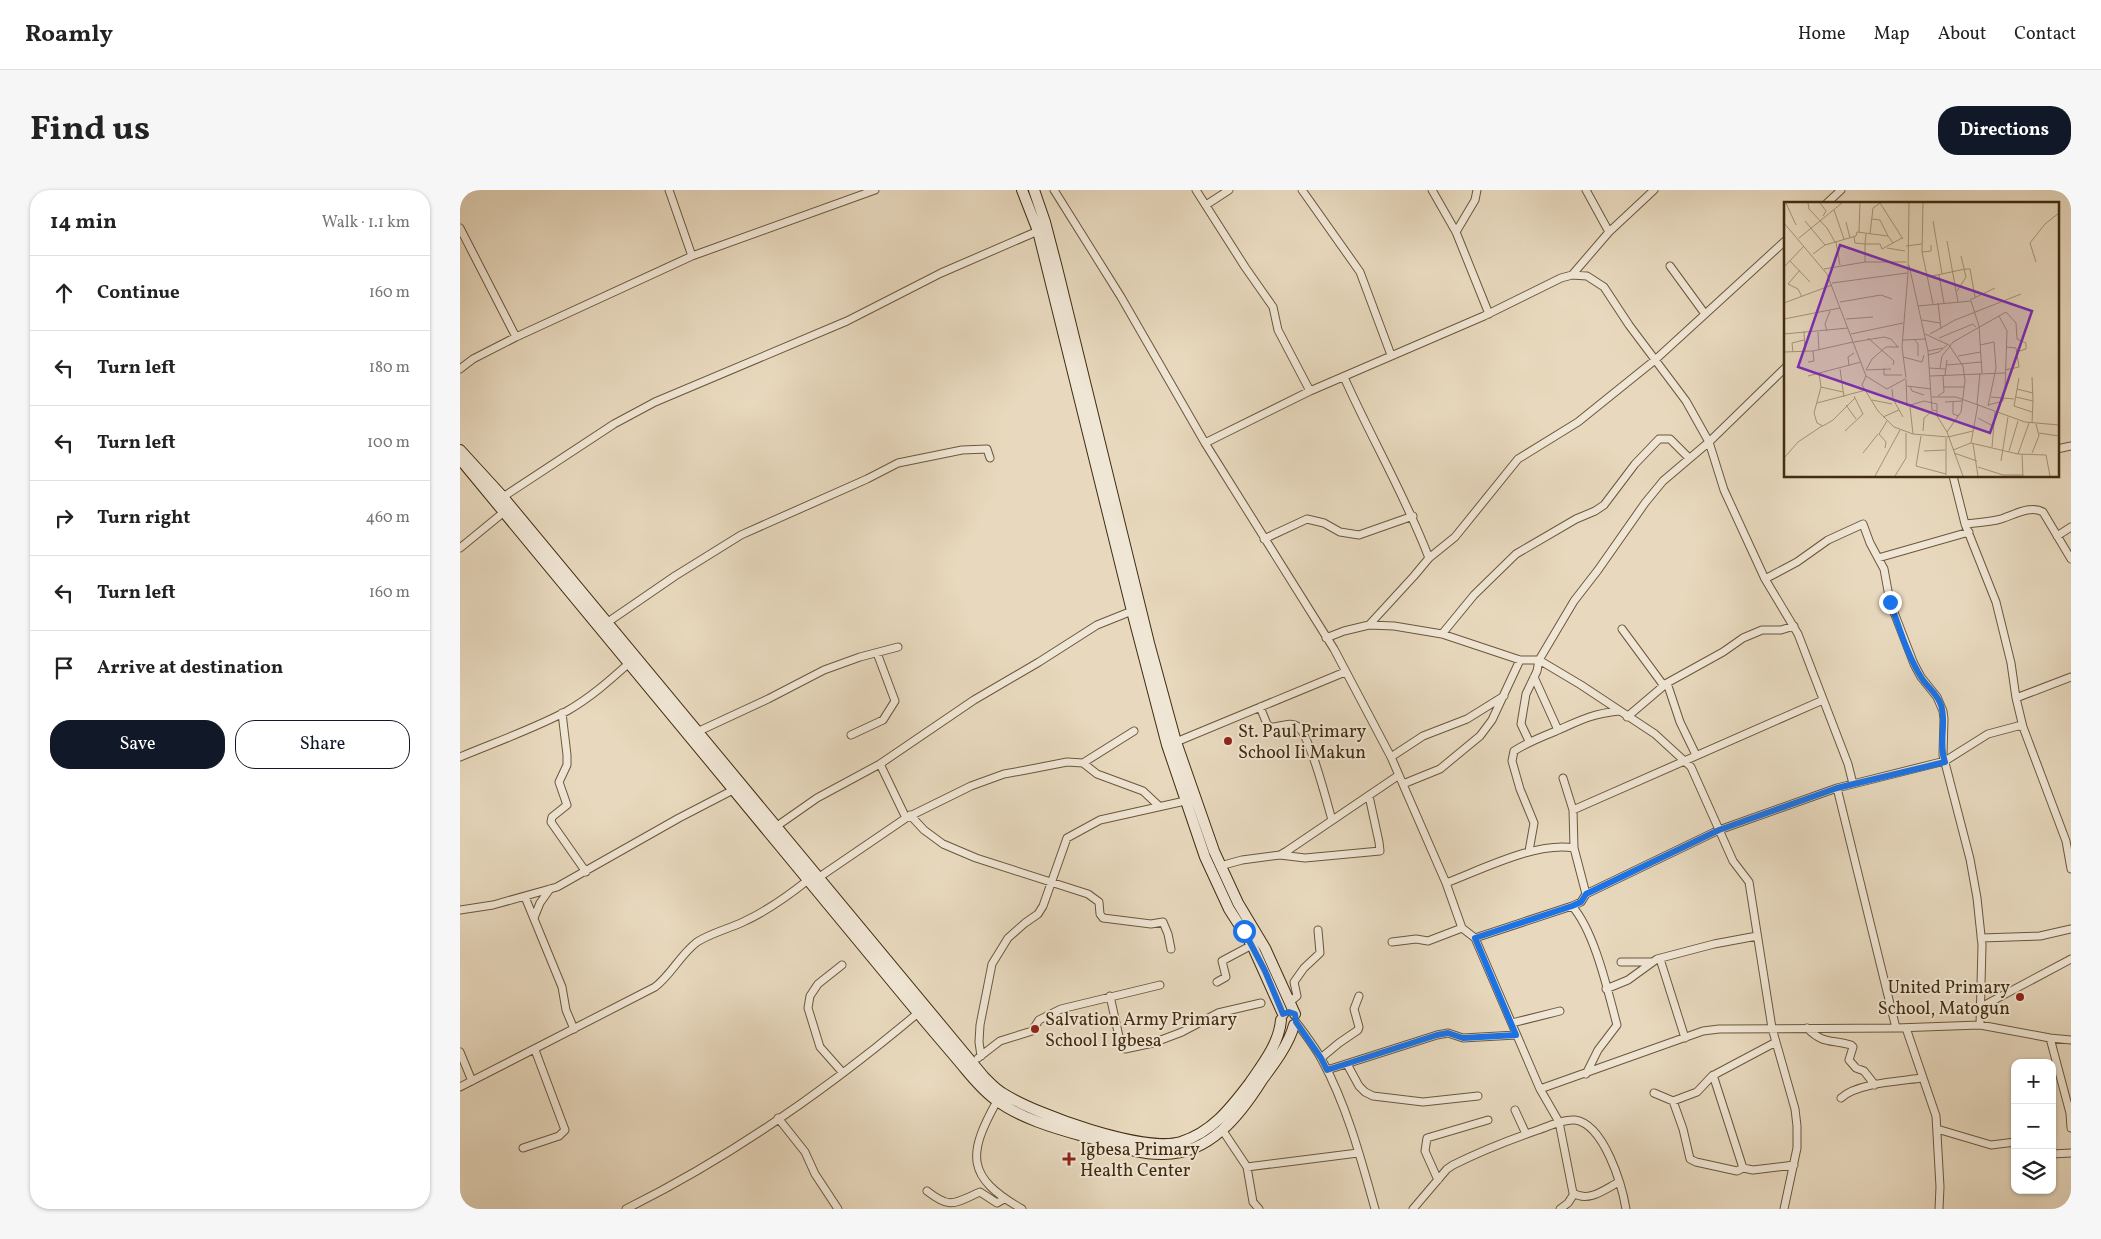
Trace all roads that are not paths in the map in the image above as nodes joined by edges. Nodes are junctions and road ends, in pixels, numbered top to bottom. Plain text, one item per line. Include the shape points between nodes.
1 (669, 190) edge
2 (875, 190) edge
3 (1022, 190) edge
4 (1034, 190) edge
5 (1054, 190) edge
6 (1196, 190) edge
7 (1229, 190) edge
8 (1302, 190) edge
9 (1432, 190) edge
10 (1477, 190) edge
11 (1586, 190) edge
12 (1654, 190) edge
13 (1840, 190) edge
14 (1828, 202) edge
15 (1206, 205) junction
16 (460, 228) edge
17 (1038, 231) junction
18 (1456, 232) junction
19 (1609, 232) junction
20 (1784, 242) edge
21 (692, 256) junction
22 (1670, 266) dead end
23 (1572, 275) junction
24 (1489, 314) junction
25 (1705, 314) junction
26 (516, 337) junction
27 (1391, 356) junction
28 (1655, 360) junction
29 (460, 369) edge
30 (1784, 369) edge
31 (1344, 377) junction
32 (1310, 392) junction
33 (1710, 442) junction
34 (1205, 443) junction
35 (2071, 446) edge
36 (2058, 449) edge
37 (460, 450) edge
38 (990, 458) dead end
39 (1690, 458) junction
40 (460, 459) edge
41 (1953, 478) edge
42 (503, 497) junction
43 (504, 512) junction
44 (1413, 516) junction
45 (1965, 524) junction
46 (2071, 527) edge
47 (1969, 532) junction
48 (2057, 536) junction
49 (1264, 539) junction
50 (460, 548) edge
51 (1430, 558) junction
52 (1878, 558) junction
53 (2071, 559) edge
54 (1765, 579) junction
55 (1132, 611) junction
56 (608, 622) junction
57 (1369, 625) junction
58 (1794, 626) junction
59 (1622, 629) dead end
60 (1442, 634) junction
61 (1326, 638) junction
62 (898, 647) dead end
63 (878, 653) junction
64 (1520, 660) junction
65 (1538, 660) junction
66 (628, 664) junction
67 (1345, 672) junction
68 (1534, 677) junction
69 (2071, 677) edge
70 (1665, 685) junction
71 (1504, 696) junction
72 (2016, 698) junction
73 (1823, 700) junction
74 (1260, 707) junction
75 (1619, 711) junction
76 (562, 713) junction
77 (1627, 717) junction
78 (2023, 727) junction
79 (1558, 730) junction
80 (1134, 731) dead end
81 (697, 732) junction
82 (851, 735) dead end
83 (1528, 741) junction
84 (1176, 742) junction
85 (1696, 755) junction
86 (460, 757) edge
87 (1391, 757) junction
88 (1684, 760) junction
89 (1945, 762) junction
90 (1083, 763) junction
91 (880, 764) junction
92 (1399, 775) junction
93 (1563, 778) dead end
94 (1403, 784) junction
95 (1853, 784) junction
96 (1837, 788) junction
97 (733, 790) junction
98 (1369, 796) junction
99 (1185, 801) junction
100 (1159, 806) junction
101 (1573, 810) junction
102 (908, 816) junction
103 (1332, 820) junction
104 (777, 826) junction
105 (1719, 830) junction
106 (1574, 848) junction
107 (1529, 851) junction
108 (1280, 855) junction
109 (1220, 866) junction
110 (2071, 869) edge
111 (586, 872) junction
112 (813, 879) junction
113 (1051, 883) junction
114 (1446, 883) junction
115 (550, 889) junction
116 (1586, 894) junction
117 (525, 897) junction
118 (1572, 906) junction
119 (460, 910) edge
120 (534, 918) junction
121 (1462, 928) junction
122 (2071, 929) edge
123 (1318, 930) dead end
124 (1757, 936) junction
125 (1475, 938) junction
126 (1981, 938) junction
127 (1392, 942) dead end
128 (1252, 945) junction
129 (1171, 949) dead end
130 (1660, 959) junction
131 (2071, 960) edge
132 (1620, 962) dead end
133 (1652, 962) junction
134 (842, 965) dead end
135 (1217, 982) dead end
136 (1160, 985) dead end
137 (1606, 989) junction
138 (1110, 996) junction
139 (1359, 996) dead end
140 (1291, 1002) junction
141 (1261, 1003) dead end
142 (1980, 1007) junction
143 (1560, 1011) dead end
144 (918, 1013) junction
145 (1282, 1017) junction
146 (1295, 1021) junction
147 (1512, 1023) junction
148 (1980, 1025) junction
149 (1772, 1028) junction
150 (1807, 1028) junction
151 (1896, 1028) junction
152 (1906, 1028) junction
153 (574, 1029) junction
154 (1516, 1035) junction
155 (1685, 1038) junction
156 (2050, 1038) junction
157 (2071, 1040) edge
158 (1776, 1042) junction
159 (535, 1050) junction
160 (460, 1052) edge
161 (981, 1056) junction
162 (1321, 1058) junction
163 (973, 1064) junction
164 (1347, 1064) junction
165 (1327, 1070) junction
166 (843, 1073) junction
167 (1586, 1074) junction
168 (1713, 1075) junction
169 (1922, 1078) junction
170 (472, 1081) junction
171 (1875, 1086) junction
172 (460, 1087) edge
173 (1540, 1089) junction
174 (1654, 1093) dead end
175 (1478, 1096) dead end
176 (1841, 1098) dead end
177 (997, 1101) junction
178 (1673, 1101) junction
179 (1515, 1110) dead end
180 (778, 1118) junction
181 (1488, 1120) dead end
182 (1559, 1122) junction
183 (2071, 1128) edge
184 (1937, 1129) junction
185 (1224, 1130) junction
186 (1526, 1134) junction
187 (2011, 1143) edge
188 (523, 1148) dead end
189 (1358, 1153) junction
190 (2071, 1153) edge
191 (2056, 1154) edge
192 (1794, 1165) junction
193 (1248, 1167) junction
194 (1743, 1168) junction
195 (1438, 1180) junction
196 (1619, 1182) junction
197 (927, 1191) dead end
198 (1574, 1194) junction
199 (1004, 1199) junction
200 (641, 1206) edge
201 (626, 1209) edge
202 (838, 1209) edge
203 (1022, 1209) edge
204 (1259, 1209) edge
205 (1375, 1209) edge
206 (1413, 1209) edge
207 (1560, 1209) edge
208 (1626, 1209) edge
209 (1784, 1209) edge
210 (1939, 1209) edge

1 - 21 street
2 - 21 street
3 - 17 street
4 - 84 street via 1057,268
5 - 34 street via 1121,297
6 - 15 street
7 - 15 street
8 - 27 street via 1360,272
9 - 18 street
10 - 18 street via 1475,200
11 - 19 street
12 - 19 street
13 - 14 street
15 - 32 street via 1273,307 1278,330
16 - 26 street
17 - 42 street via 941,273 847,321 655,402 614,424
17 - 55 street
18 - 24 street
19 - 23 street
20 - 25 street
21 - 26 street
22 - 25 street
23 - 24 street
23 - 28 street via 1587,276 1604,287
24 - 27 street
25 - 28 street
26 - 29 street
27 - 31 street
28 - 33 street via 1686,401
28 - 51 street via 1578,422 1518,459 1455,537
30 - 33 street
31 - 32 street
31 - 44 street
32 - 34 street
33 - 39 street
33 - 54 street via 1724,490
34 - 49 street
35 - 36 street
37 - 42 street
38 - 56 street via 987,449 962,450 898,463 741,535
39 - 60 street via 1670,439 1659,439 1604,505 1516,554 1474,595
39 - 65 street via 1644,503 1574,600
40 - 43 street
41 - 45 street
42 - 56 street
43 - 50 street
43 - 66 street
44 - 49 street via 1359,535 1340,532 1324,523 1307,519
44 - 51 street
45 - 47 street
45 - 48 street via 1998,520 2038,509
46 - 48 street
47 - 52 street
47 - 72 street via 1996,602
48 - 53 street
49 - 61 street
51 - 57 street
52 - 54 street via 1861,523
52 - 89 street via 1886,577 1890,602 1914,664 1940,704 1944,719
54 - 58 street
55 - 91 street via 1097,625 974,700
55 - 99 street
56 - 81 street
57 - 60 street
57 - 61 street
58 - 70 street via 1752,634
58 - 73 street
59 - 70 street
60 - 64 street
61 - 67 street
62 - 63 street
63 - 81 street via 824,670
63 - 82 street via 895,701 884,720
64 - 65 street
64 - 71 street
65 - 68 street
65 - 75 street
66 - 76 street via 592,695
66 - 97 street
67 - 74 street
67 - 87 street
68 - 79 street
68 - 83 street via 1526,694 1521,724
69 - 72 street
70 - 77 street
70 - 85 street
71 - 87 street via 1467,719 1423,736
71 - 94 street via 1480,736 1440,769
72 - 78 street
73 - 85 street
73 - 95 street
74 - 84 street
74 - 103 street via 1270,727 1293,724 1300,728 1316,764
75 - 77 street
75 - 79 street via 1591,715
76 - 86 street
76 - 111 street via 567,765 559,782 567,805 552,817 551,822
77 - 88 street via 1655,734
78 - 89 street via 1988,734
78 - 110 street via 2066,841
79 - 83 street
80 - 90 street
81 - 104 street
83 - 107 street via 1514,751 1512,761 1534,823
84 - 109 street
85 - 88 street
87 - 92 street
88 - 101 street
88 - 105 street via 1696,775
89 - 95 street
89 - 126 street via 1975,882
90 - 100 street via 1097,774 1143,791
90 - 102 street via 1067,762 1004,774
91 - 102 street
91 - 104 street via 817,798
92 - 94 street
92 - 98 street
93 - 101 street
94 - 114 street
95 - 96 street
96 - 105 street
96 - 151 street
97 - 111 street
97 - 112 street
98 - 103 street
98 - 108 street via 1380,851 1305,858
99 - 100 street
99 - 128 street via 1222,894
100 - 113 street via 1096,821 1067,838
101 - 106 street
102 - 112 street
102 - 113 street via 943,844
103 - 108 street
104 - 112 street
105 - 116 street
105 - 124 street via 1733,862 1749,882
106 - 107 street
106 - 116 street
107 - 114 street
108 - 109 street
109 - 140 street
111 - 115 street
112 - 144 street
112 - 153 street via 762,912 695,944 654,987
112 - 163 street
113 - 129 street via 1091,896 1100,905 1103,918 1152,924 1163,922
113 - 161 street via 1044,906 1008,938 992,964 980,1025
114 - 121 street
115 - 117 street
115 - 120 street
116 - 118 street via 1581,902
117 - 119 street via 494,906
117 - 120 street
118 - 125 street
118 - 137 street via 1586,928
120 - 153 street via 562,987
121 - 125 street
121 - 127 street via 1428,941
122 - 126 street via 2040,936
123 - 140 street via 1320,953 1294,982 1298,996
124 - 130 street
124 - 149 street
125 - 147 street
126 - 142 street
128 - 135 street via 1224,958 1222,964 1227,974
128 - 145 street
130 - 133 street
130 - 155 street
131 - 142 street
132 - 133 street
133 - 137 street via 1628,980
134 - 166 street via 818,984 810,996 808,1008 820,1047
136 - 138 street
137 - 167 street via 1617,1025 1598,1050
138 - 141 street via 1120,1041 1125,1049 1182,1032 1218,1013
138 - 161 street via 1055,1011 1039,1020 1032,1031 1000,1041
139 - 162 street via 1354,1008 1360,1027
140 - 146 street
142 - 148 street
143 - 147 street
144 - 166 street
144 - 177 street via 977,1083
145 - 146 street via 1289,1012
145 - 163 street via 1279,1034 1270,1051 1235,1103 1216,1123 1177,1143 1125,1139 1027,1107 988,1082
146 - 162 street
146 - 185 street via 1280,1054 1262,1082
147 - 154 street
148 - 152 street
148 - 156 street
149 - 150 street
149 - 155 street via 1719,1029
149 - 158 street
150 - 151 street
150 - 171 street via 1818,1039 1851,1045 1849,1060 1864,1071
151 - 152 street
152 - 169 street
153 - 159 street
154 - 164 street via 1463,1038 1443,1034
154 - 173 street
155 - 167 street
156 - 157 street
156 - 183 street
158 - 168 street
158 - 192 street via 1795,1109 1797,1148
159 - 170 street
159 - 188 street via 565,1130 560,1136
160 - 170 street
161 - 163 street
162 - 165 street
164 - 165 street
164 - 175 street via 1359,1086 1373,1096 1423,1102
165 - 189 street
166 - 180 street
167 - 173 street
168 - 178 street via 1697,1092
168 - 194 street
169 - 171 street
169 - 184 street via 1934,1108
170 - 172 street
171 - 176 street via 1849,1092
173 - 182 street
174 - 178 street
177 - 185 street via 1063,1130 1148,1153 1176,1153 1192,1149
177 - 199 street via 982,1128 977,1154 982,1178
178 - 194 street via 1690,1159 1737,1171
179 - 186 street
180 - 200 street
180 - 202 street via 805,1152
181 - 195 street via 1427,1138 1425,1151
182 - 186 street
182 - 196 street via 1582,1122 1598,1134
182 - 198 street
184 - 187 street via 1984,1144
184 - 210 street
185 - 193 street
186 - 195 street via 1459,1162
189 - 193 street
189 - 205 street
190 - 191 street
192 - 194 street via 1753,1170
192 - 209 street
193 - 204 street via 1253,1202
195 - 206 street
196 - 198 street via 1597,1195
196 - 208 street
197 - 199 street via 944,1205 980,1192 997,1203
198 - 207 street
199 - 203 street
200 - 201 street

